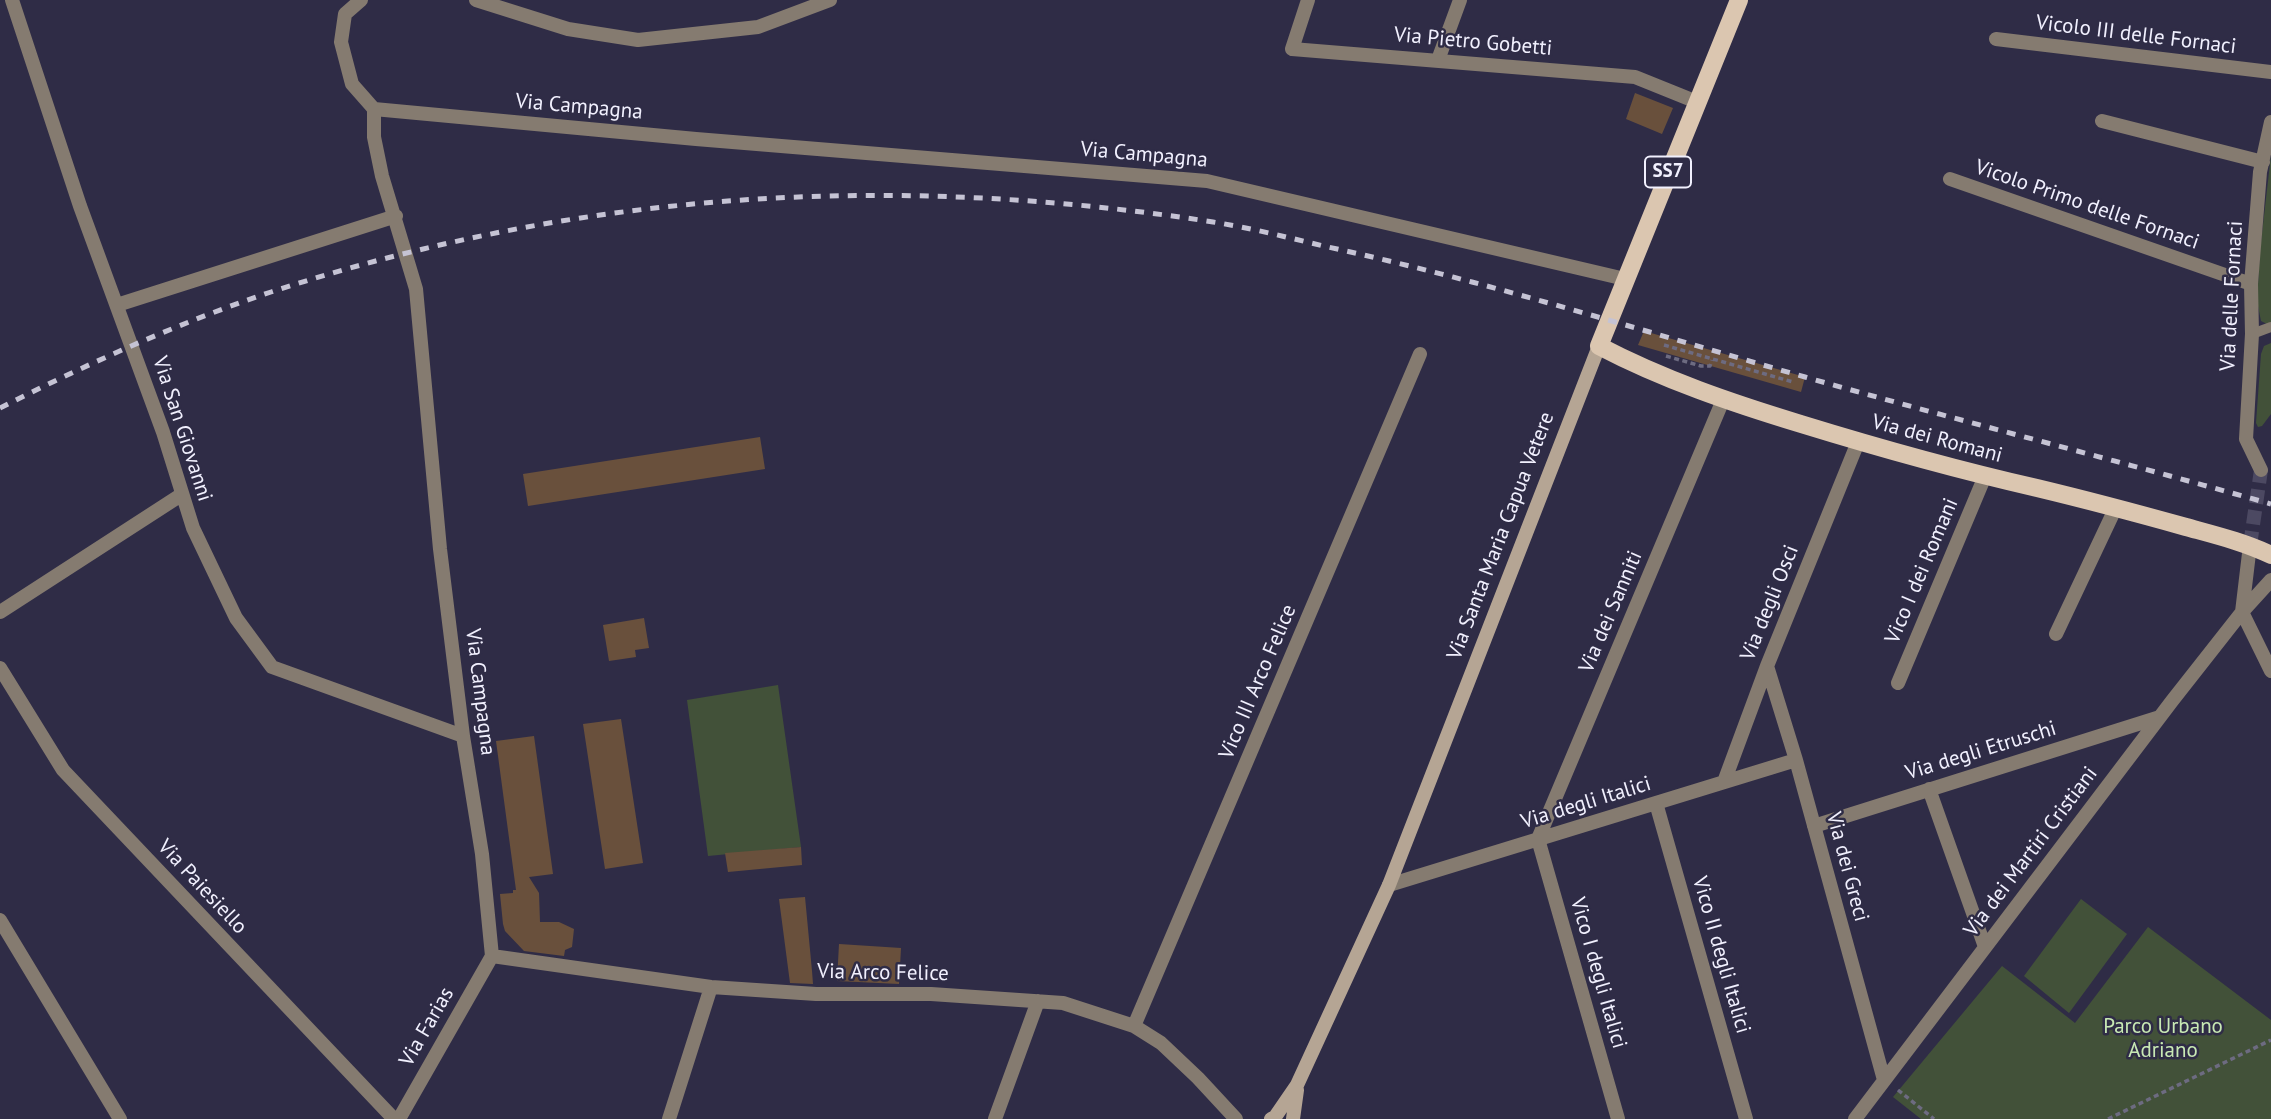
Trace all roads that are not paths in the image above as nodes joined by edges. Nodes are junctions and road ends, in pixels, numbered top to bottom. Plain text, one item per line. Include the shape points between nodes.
1 (12, 0) edge
2 (362, 0) edge
3 (476, 0) edge
4 (830, 0) edge
5 (1308, 0) edge
6 (1460, 0) edge
7 (1740, 0) edge
8 (1996, 39) dead end
9 (1438, 60) junction
10 (2271, 72) edge
11 (1697, 102) junction
12 (374, 108) junction
13 (2102, 121) dead end
14 (2271, 122) edge
15 (2263, 162) junction
16 (1950, 179) dead end
17 (396, 216) junction
18 (1625, 279) junction
19 (2251, 284) junction
20 (117, 305) junction
21 (2271, 327) edge
22 (2252, 334) junction
23 (1599, 346) junction
24 (1420, 354) dead end
25 (1723, 400) junction
26 (1858, 442) junction
27 (2271, 456) edge
28 (2266, 471) edge
29 (1985, 476) junction
30 (181, 495) junction
31 (2116, 507) junction
32 (2250, 545) junction
33 (2271, 555) edge
34 (2271, 580) edge
35 (2265, 592) edge
36 (0, 612) edge
37 (2242, 612) junction
38 (2056, 634) dead end
39 (1766, 666) junction
40 (0, 668) edge
41 (2271, 671) edge
42 (1898, 683) dead end
43 (2160, 717) junction
44 (463, 736) junction
45 (1796, 760) junction
46 (1724, 782) junction
47 (1929, 789) junction
48 (1656, 803) junction
49 (1814, 826) junction
50 (1538, 839) junction
51 (1389, 886) junction
52 (0, 920) edge
53 (1985, 947) junction
54 (492, 956) junction
55 (711, 987) junction
56 (1038, 1001) junction
57 (1134, 1026) junction
58 (1885, 1080) junction
59 (1297, 1085) junction
60 (120, 1119) edge
61 (394, 1119) edge
62 (399, 1119) edge
63 (669, 1119) edge
64 (995, 1119) edge
65 (1236, 1119) edge
66 (1271, 1119) edge
67 (1293, 1119) edge
68 (1618, 1119) edge
69 (1746, 1119) edge
70 (1855, 1119) edge

1 - 20 street, Via San Giovanni
2 - 12 street via 345,14 341,42 352,84
3 - 4 street via 568,29 638,40 758,27
5 - 9 street, Via Pietro Gobetti via 1292,49
6 - 9 street
7 - 11 main road, Via Santa Maria Capua Vetere / SS7
8 - 10 street, Vicolo III delle Fornaci
9 - 11 street, Via Pietro Gobetti via 1635,77
11 - 18 main road, Via Santa Maria Capua Vetere / SS7
12 - 17 street, Via Campagna via 374,137
12 - 18 street, Via Campagna via 1207,181
13 - 15 street
14 - 15 street, Via delle Fornaci
15 - 19 street, Via delle Fornaci
16 - 19 street, Vicolo Primo delle Fornaci
17 - 20 street
17 - 44 street, Via Campagna via 416,289
18 - 23 main road, Via Santa Maria Capua Vetere / SS7
19 - 22 street, Via delle Fornaci
20 - 30 street, Via San Giovanni
21 - 22 lane
22 - 28 street, Via delle Fornaci via 2246,439
23 - 25 main road, Via dei Romani
23 - 51 main road, Via Santa Maria Capua Vetere / SS7
24 - 57 street, Vico III Arco Felice
25 - 26 main road, Via dei Romani
25 - 50 street, Via dei Sanniti
26 - 29 main road, Via dei Romani
26 - 39 street, Via degli Osci
27 - 28 street
29 - 31 main road, Via dei Romani
29 - 42 street, Vico I dei Romani
30 - 36 street
30 - 44 street, Via San Giovanni via 236,618 272,667
31 - 32 main road, Via dei Romani
31 - 38 street
32 - 33 main road, Via dei Romani
32 - 37 street
34 - 35 street, Via dei Martiri Cristiani
35 - 37 street, Via dei Martiri Cristiani
37 - 41 street
37 - 43 street, Via dei Martiri Cristiani
39 - 45 street, Via dei Greci
39 - 46 street, Via degli Osci
40 - 61 street, Via Paiesiello via 63,771
43 - 47 street, Via degli Etruschi
43 - 53 street, Via dei Martiri Cristiani
44 - 54 street, Via Campagna
45 - 46 street, Via degli Italici
45 - 49 street, Via dei Greci
46 - 48 street, Via degli Italici
47 - 49 street, Via degli Etruschi
47 - 53 street
48 - 50 street, Via degli Italici
48 - 69 street, Vico II degli Italici
49 - 58 street, Via dei Greci
50 - 51 street, Via degli Italici
50 - 68 street, Vico I degli Italici
51 - 59 main road, Via Santa Maria Capua Vetere / SS7
52 - 60 street
53 - 58 street, Via dei Martiri Cristiani
54 - 55 street, Via Arco Felice
54 - 62 street, Via Farias
55 - 56 street, Via Arco Felice
55 - 63 street
56 - 57 street, Via Arco Felice via 1063,1003
56 - 64 street
57 - 65 street, Via Arco Felice via 1161,1042
58 - 70 street, Via dei Martiri Cristiani
59 - 66 main road, SS7
59 - 67 main road, SS7

